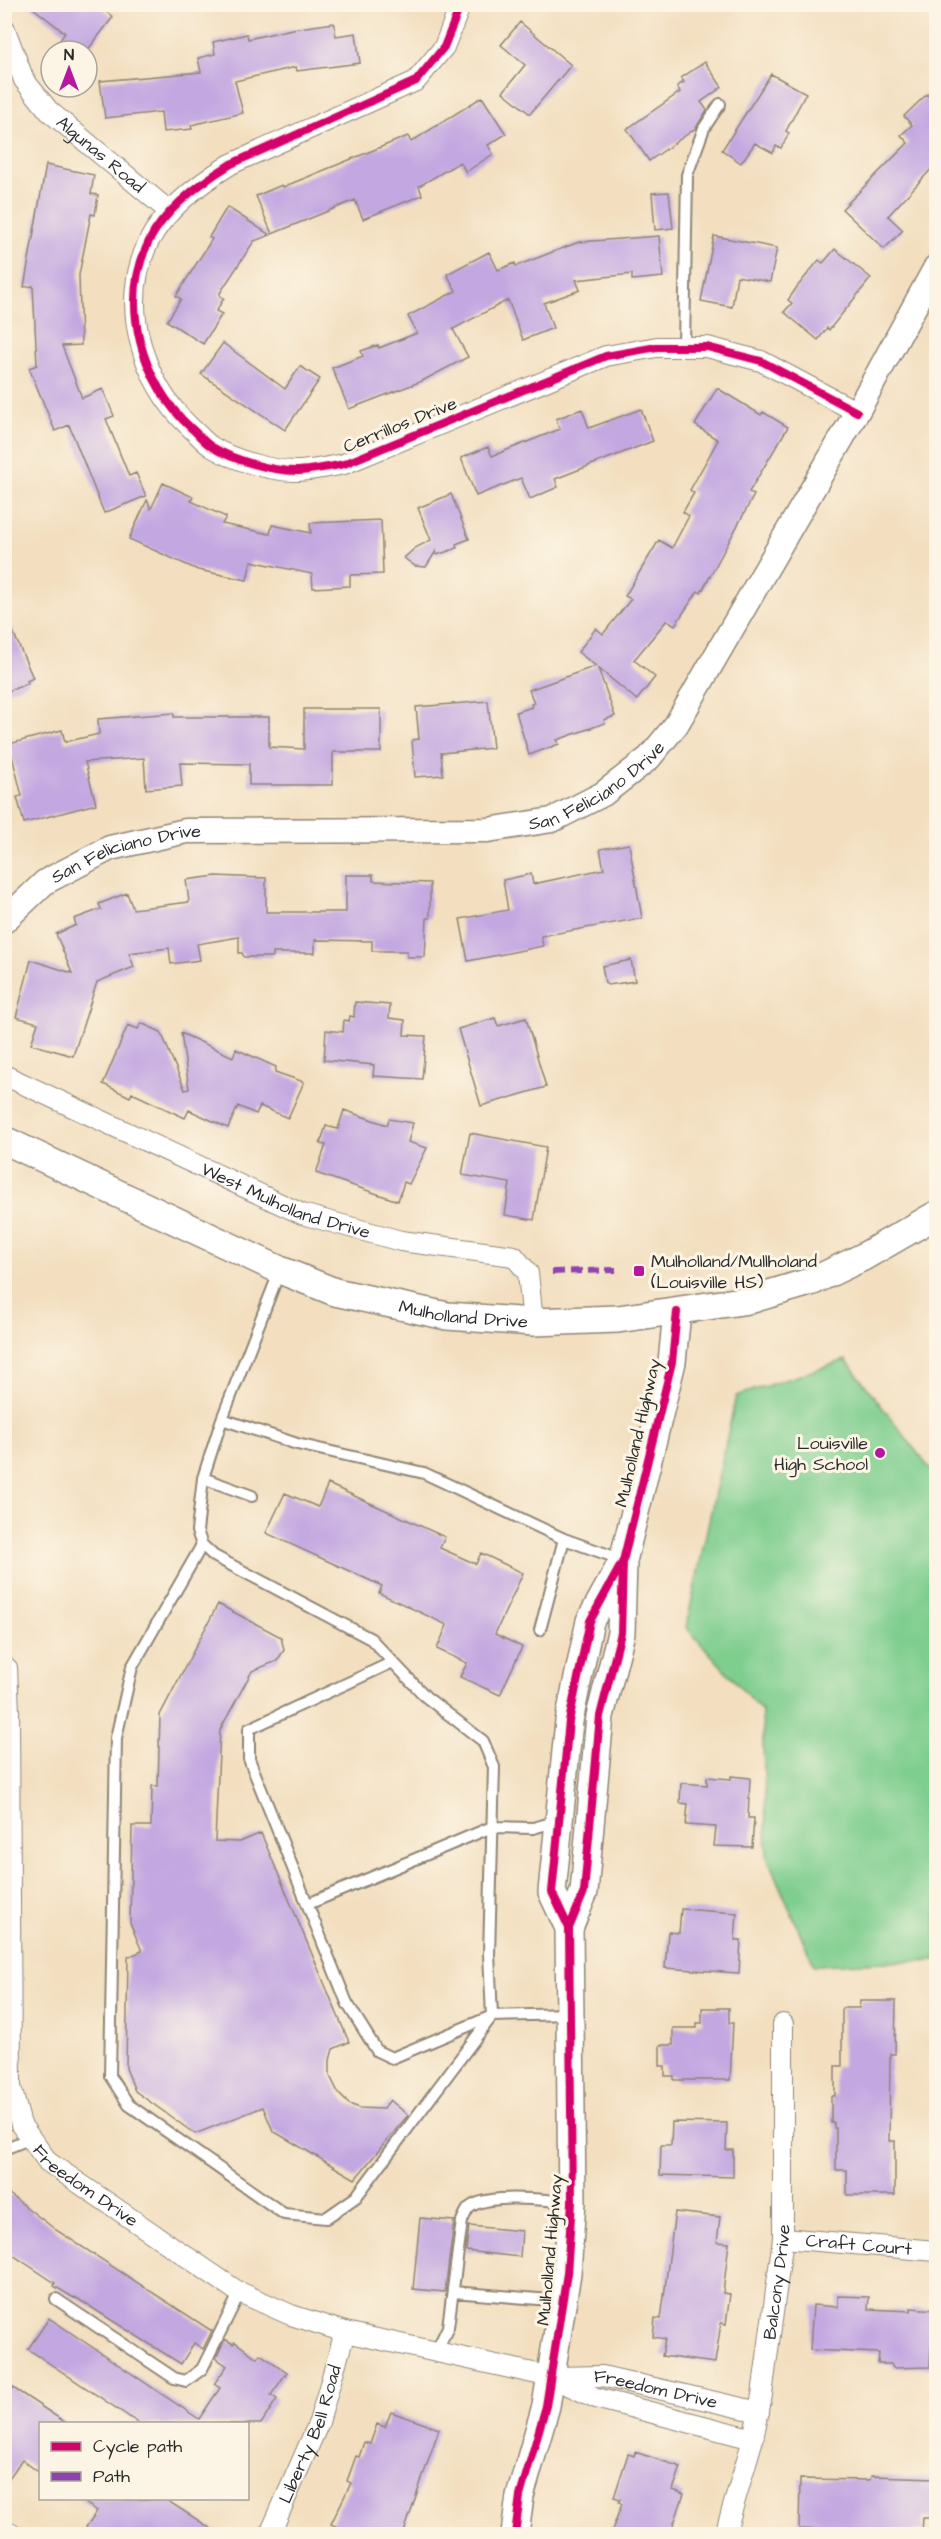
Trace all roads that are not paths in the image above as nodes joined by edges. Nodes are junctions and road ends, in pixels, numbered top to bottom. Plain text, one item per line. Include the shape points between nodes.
1 (461, 4) edge
2 (4, 27) edge
3 (720, 105) dead end
4 (170, 212) junction
5 (936, 267) edge
6 (684, 347) junction
7 (857, 412) junction
8 (4, 921) edge
9 (4, 1075) edge
10 (4, 1140) edge
11 (936, 1215) edge
12 (280, 1270) junction
13 (677, 1312) junction
14 (533, 1322) junction
15 (222, 1419) junction
16 (203, 1478) junction
17 (252, 1496) dead end
18 (564, 1539) junction
19 (202, 1545) junction
20 (623, 1561) junction
21 (540, 1630) dead end
22 (393, 1662) junction
23 (6, 1665) edge
24 (7, 1711) edge
25 (558, 1821) junction
26 (492, 1827) junction
27 (308, 1904) junction
28 (569, 1928) junction
29 (8, 1994) edge
30 (570, 2014) junction
31 (492, 2016) junction
32 (783, 2024) dead end
33 (31, 2138) junction
34 (4, 2149) edge
35 (572, 2202) junction
36 (783, 2238) junction
37 (936, 2251) edge
38 (240, 2292) junction
39 (453, 2292) junction
40 (56, 2299) dead end
41 (563, 2301) junction
42 (345, 2332) junction
43 (436, 2352) junction
44 (551, 2377) junction
45 (759, 2412) junction
46 (753, 2439) junction
47 (520, 2496) junction
48 (4, 2529) edge
49 (13, 2535) edge
50 (270, 2535) edge
51 (494, 2535) edge
52 (515, 2535) edge
53 (725, 2535) edge

1 - 4 street, Cerrillos Drive via 444,47 416,81 231,164 205,180
2 - 4 street, Algunas Road via 24,80 49,111
3 - 6 lane via 704,128 687,175
4 - 6 street, Cerrillos Drive via 149,242 137,284 137,321 145,361 158,390 179,417 211,447 254,464 298,471 344,464 606,356 657,347
5 - 7 street, San Feliciano Drive
6 - 7 street, Cerrillos Drive via 707,347 761,361
7 - 8 street, San Feliciano Drive via 676,725 650,758 603,794 552,820 488,830 186,831 110,848 45,882
9 - 14 street, West Mulholland Drive via 302,1214 401,1241 514,1256 528,1273
10 - 12 main road, Mulholland Drive
11 - 13 main road, Mulholland Drive via 813,1281 749,1300
12 - 14 main road, Mulholland Drive via 335,1292 383,1304 447,1316
12 - 15 lane
13 - 14 main road, Mulholland Drive
13 - 20 main road, Mulholland Highway via 672,1362
15 - 16 lane
15 - 18 lane via 297,1444 424,1473
16 - 17 lane
16 - 19 lane via 197,1531
18 - 20 lane
18 - 21 lane
19 - 22 lane via 214,1556 371,1639
19 - 31 lane via 132,1667 116,1738 110,2076 129,2105 284,2214 326,2218 356,2196
20 - 25 main road, Mulholland Highway via 590,1621 569,1721
20 - 28 main road, Mulholland Highway via 621,1633 600,1716 584,1892
22 - 26 lane via 426,1697 483,1741 494,1767
22 - 27 lane via 249,1729 249,1759
23 - 24 street, Freedom Drive
24 - 29 street, Freedom Drive
25 - 26 lane via 533,1828
25 - 28 main road, Mulholland Highway via 552,1892
26 - 27 lane
26 - 31 lane
27 - 31 lane via 347,2003 377,2051 392,2058
28 - 30 main road, Mulholland Highway
29 - 33 street, Freedom Drive via 11,2087 21,2125
30 - 31 lane
30 - 35 main road, Mulholland Highway
32 - 36 street, Balcony Drive
33 - 34 lane
33 - 38 street, Freedom Drive via 48,2162
35 - 39 lane via 501,2199 470,2208 462,2221
35 - 41 main road, Mulholland Highway
36 - 37 street, Craft Court
36 - 45 street, Balcony Drive
38 - 40 lane via 202,2370 186,2381 174,2378
38 - 42 street, Freedom Drive via 291,2315
39 - 41 lane
39 - 43 lane via 448,2327
41 - 44 main road, Mulholland Highway
42 - 43 street, Freedom Drive
42 - 50 street, Liberty Bell Road via 319,2422
43 - 44 street, Freedom Drive
44 - 45 street, Freedom Drive via 602,2376
44 - 46 street, Freedom Drive via 596,2398
44 - 47 main road, Mulholland Highway
45 - 46 street, Balcony Drive
46 - 53 street, Balcony Drive
47 - 51 main road, Mulholland Highway
47 - 52 main road, Mulholland Highway
48 - 49 street

